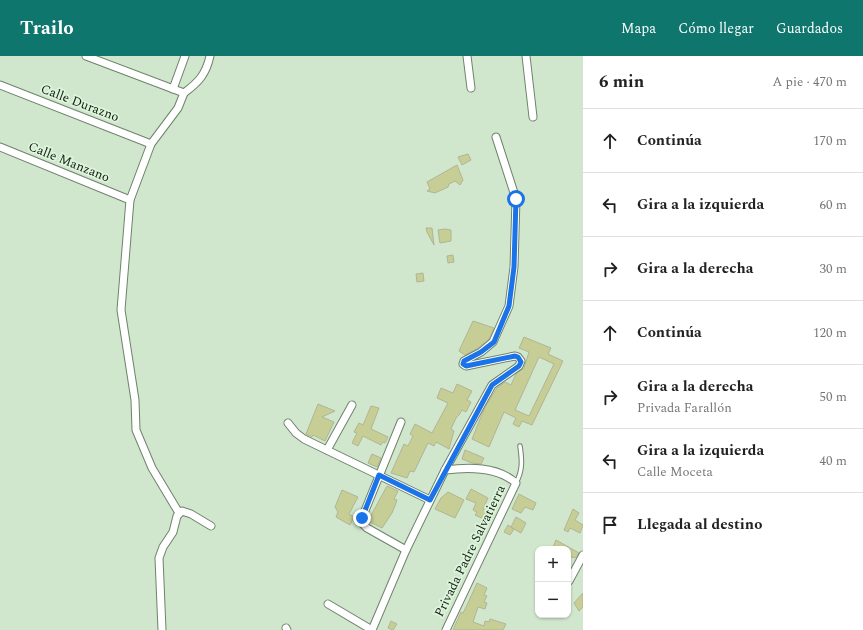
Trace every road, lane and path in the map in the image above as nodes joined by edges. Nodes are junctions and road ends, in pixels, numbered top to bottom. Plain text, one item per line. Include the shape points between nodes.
1 (86, 56) edge
2 (185, 56) edge
3 (210, 56) edge
4 (467, 56) edge
5 (526, 56) edge
6 (0, 85) edge
7 (471, 88) dead end
8 (173, 89) junction
9 (184, 93) junction
10 (533, 118) dead end
11 (496, 136) dead end
12 (151, 144) junction
13 (0, 147) edge
14 (130, 200) junction
15 (352, 405) dead end
16 (401, 422) dead end
17 (288, 424) dead end
18 (520, 446) dead end
19 (327, 450) junction
20 (445, 470) junction
21 (379, 475) junction
22 (516, 483) junction
23 (430, 500) junction
24 (179, 513) junction
25 (210, 526) dead end
26 (406, 550) junction
27 (583, 555) edge
28 (571, 576) edge
29 (328, 604) dead end
30 (162, 630) edge
31 (372, 630) edge
32 (446, 630) edge

1 - 8 street
2 - 8 street
3 - 9 street via 207,70 195,85
4 - 7 street
5 - 10 street
6 - 12 street, Calle Durazno
8 - 9 street
9 - 12 street via 178,108
11 - 20 street via 516,199 514,267 509,306 494,342 463,364 466,366 515,356 521,362 492,385
12 - 14 street
13 - 14 street, Calle Manzano
14 - 24 street via 121,310 135,400 136,430 152,468
15 - 19 street
16 - 21 street
17 - 19 street via 304,439
18 - 22 lane via 521,474
19 - 21 street
20 - 22 street via 465,467 486,470 508,476
20 - 23 street
21 - 23 street
21 - 26 street via 362,518 363,524
22 - 32 street, Privada Padre Salvatierra
23 - 26 street
24 - 25 street via 182,511 191,514
24 - 30 street via 173,532 159,558
26 - 31 street
27 - 28 street
29 - 31 street

